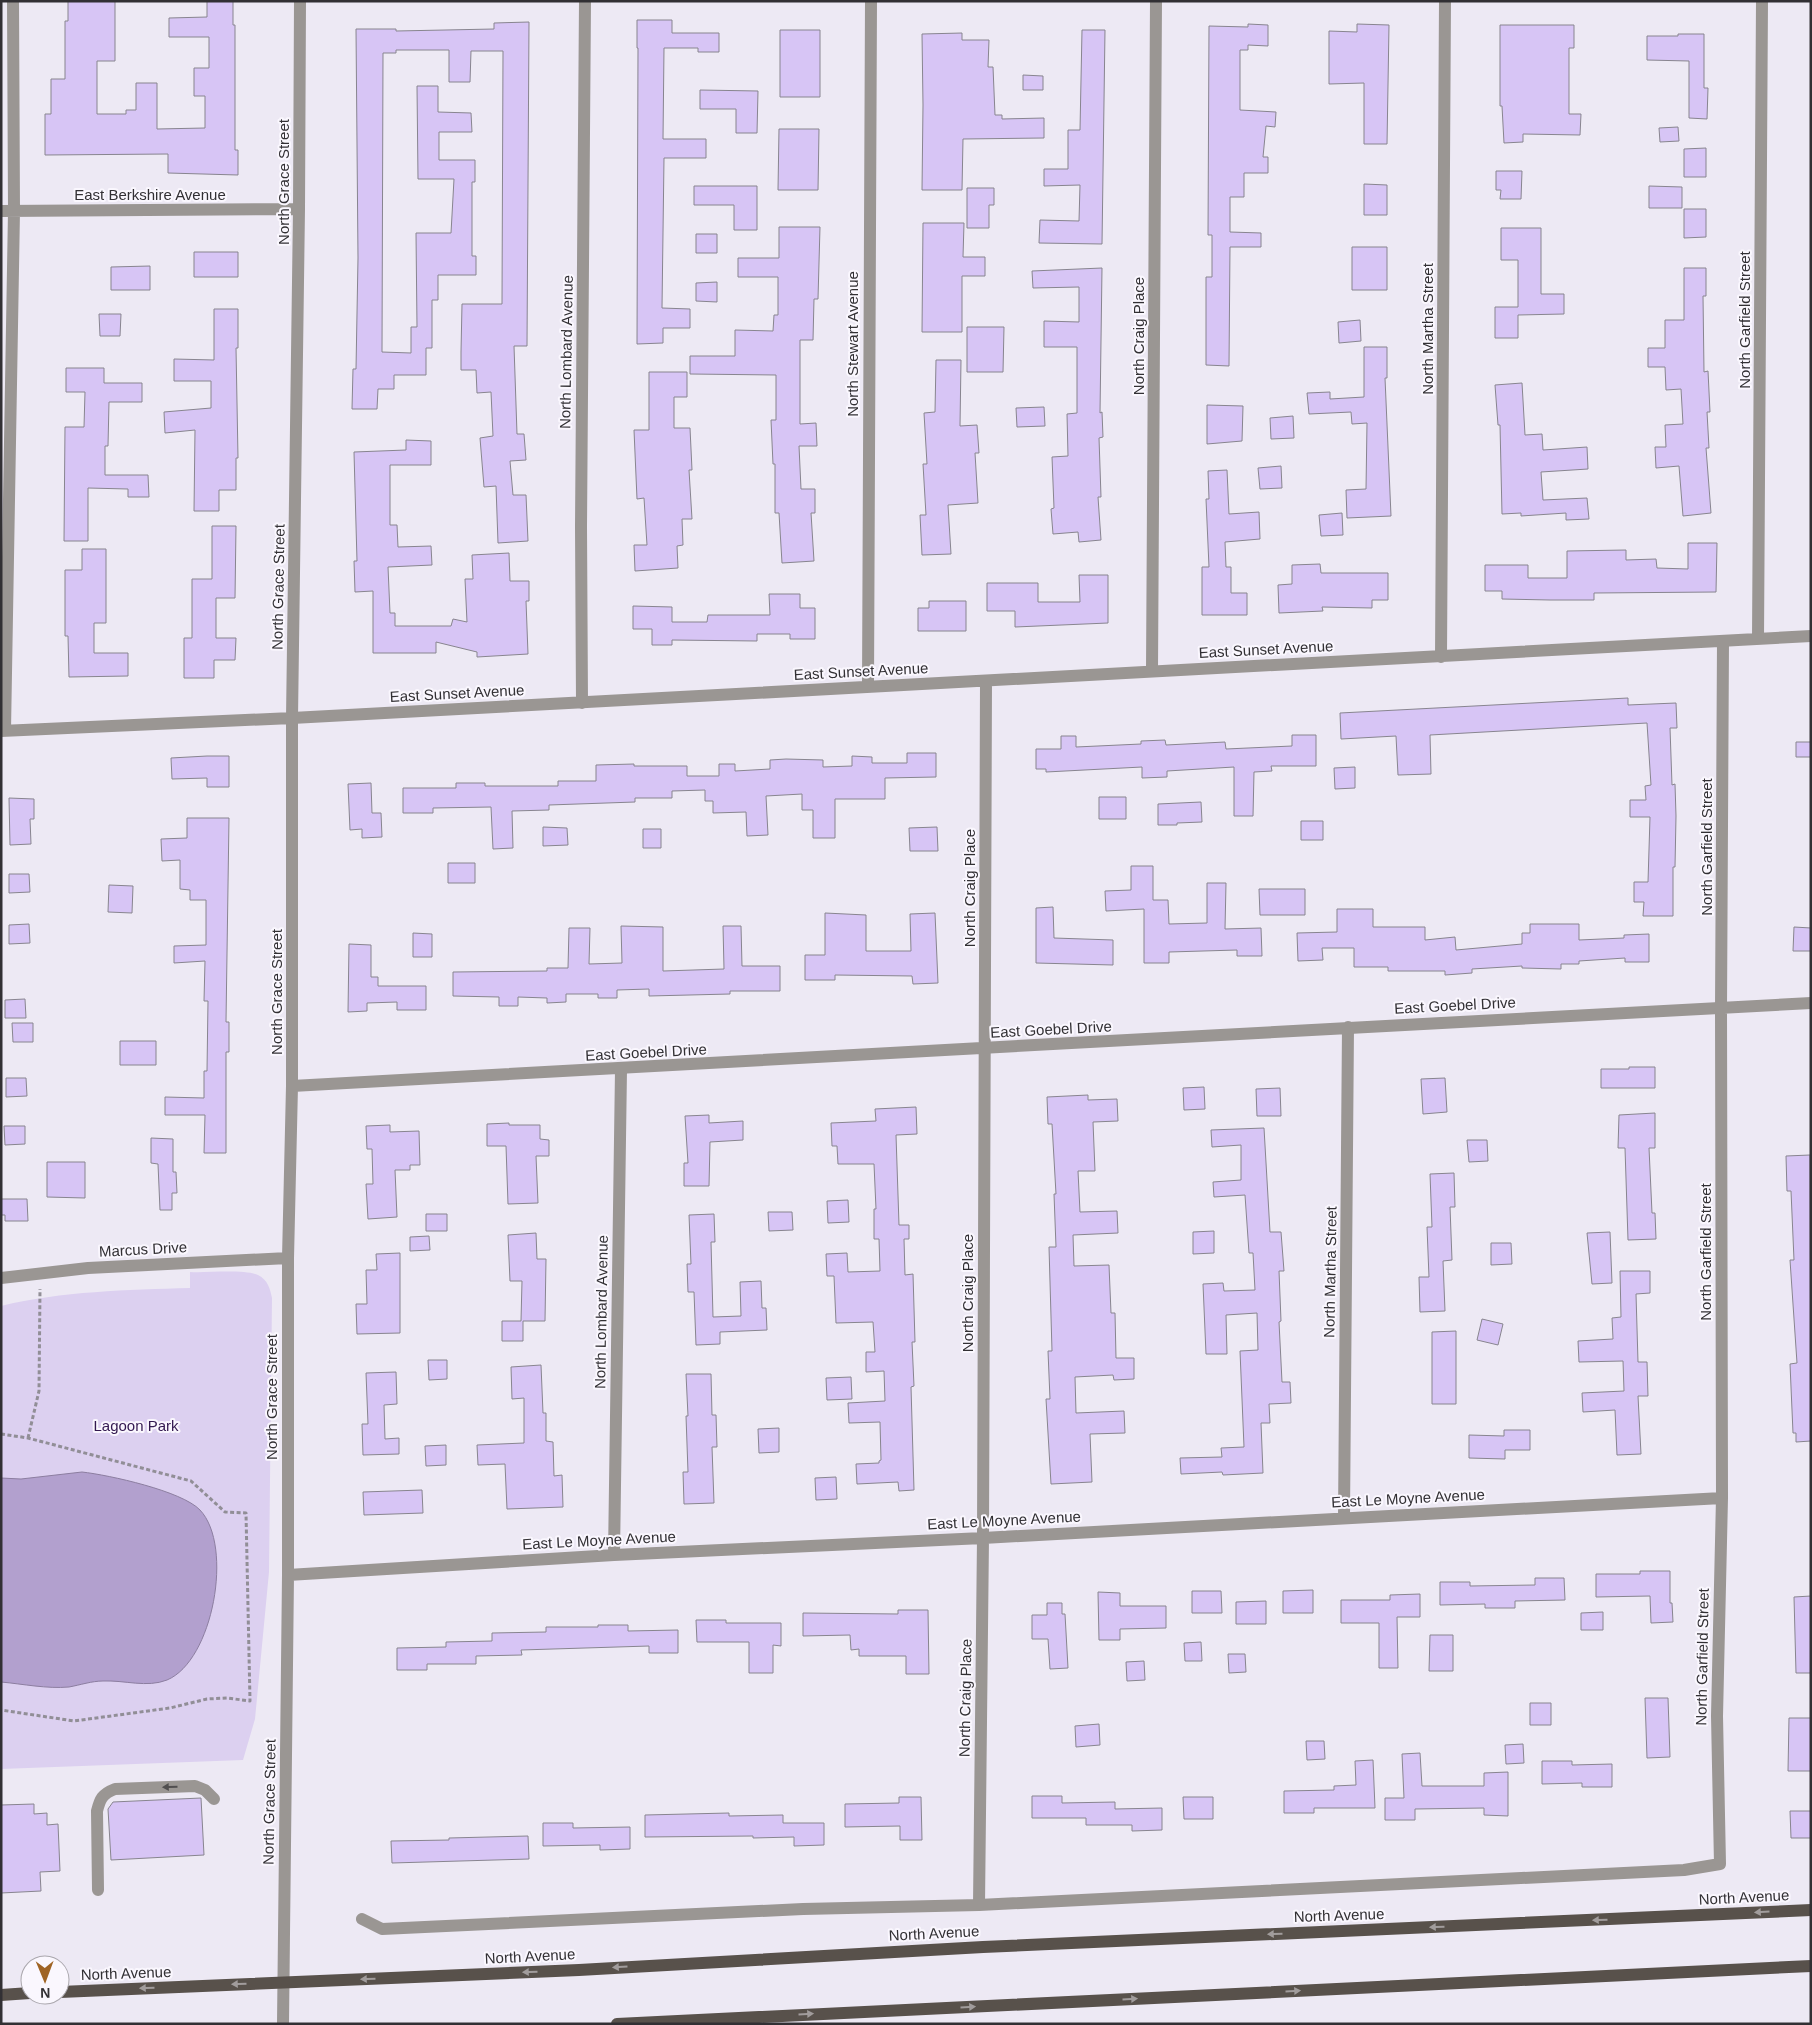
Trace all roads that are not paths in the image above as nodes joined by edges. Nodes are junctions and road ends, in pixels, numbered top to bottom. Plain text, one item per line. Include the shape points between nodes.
1 (13, 1) edge
2 (300, 1) edge
3 (585, 1) edge
4 (870, 1) edge
5 (1156, 1) edge
6 (1445, 1) edge
7 (1762, 1) edge
8 (299, 209) junction
9 (7, 211) edge
10 (1811, 636) edge
11 (1758, 639) junction
12 (1723, 641) junction
13 (1441, 657) junction
14 (1152, 671) junction
15 (986, 681) junction
16 (868, 687) junction
17 (582, 703) junction
18 (292, 718) junction
19 (3, 731) edge
20 (1811, 1003) edge
21 (1721, 1008) junction
22 (1348, 1027) junction
23 (984, 1048) junction
24 (621, 1070) junction
25 (292, 1086) junction
26 (288, 1258) junction
27 (1, 1278) edge
28 (1722, 1498) junction
29 (1344, 1517) junction
30 (983, 1538) junction
31 (614, 1555) junction
32 (288, 1575) junction
33 (214, 1799) dead end
34 (1720, 1864) joint
35 (98, 1890) dead end
36 (979, 1905) junction
37 (1811, 1910) edge
38 (362, 1919) dead end
39 (1811, 1966) edge
40 (282, 1983) junction
41 (70, 1992) edge
42 (20, 1994) edge
43 (1, 1995) edge
44 (283, 2024) edge
45 (617, 2024) edge

1 - 9 street
2 - 8 street, North Grace Street
3 - 17 street, North Lombard Avenue
4 - 16 street, North Stewart Avenue
5 - 14 street, North Craig Place
6 - 13 street, North Martha Street
7 - 11 street, North Garfield Street
8 - 9 street, East Berkshire Avenue
8 - 18 street, North Grace Street
9 - 19 street
10 - 11 street
11 - 12 street, East Sunset Avenue
12 - 13 street, East Sunset Avenue
12 - 21 street, North Garfield Street
13 - 14 street, East Sunset Avenue
14 - 15 street, East Sunset Avenue
15 - 16 street, East Sunset Avenue
15 - 23 street, North Craig Place
16 - 17 street, East Sunset Avenue
17 - 18 street, East Sunset Avenue
18 - 19 street, East Sunset Avenue
18 - 25 street, North Grace Street
20 - 21 street, East Goebel Drive
21 - 22 street, East Goebel Drive
21 - 28 street, North Garfield Street
22 - 23 street, East Goebel Drive
22 - 29 street, North Martha Street
23 - 24 street, East Goebel Drive
23 - 30 street, North Craig Place
24 - 25 street, East Goebel Drive
24 - 31 street, North Lombard Avenue
25 - 26 street, North Grace Street
26 - 27 street, Marcus Drive via 88,1268
26 - 32 street, North Grace Street
28 - 29 street, East Le Moyne Avenue
28 - 34 street, North Garfield Street via 1717,1716
29 - 30 street, East Le Moyne Avenue
30 - 31 street, East Le Moyne Avenue
30 - 36 street, North Craig Place
31 - 32 street, East Le Moyne Avenue
32 - 40 street, North Grace Street
33 -> 35 street via 195,1786 115,1789 105,1793 97,1811
34 - 36 street, North Avenue via 1684,1870
36 - 38 street, North Avenue via 794,1909 382,1928
37 -> 40 main road, North Avenue via 993,1946
45 -> 39 main road
40 -> 41 main road, North Avenue
40 - 44 street, North Grace Street
42 - 43 main road

